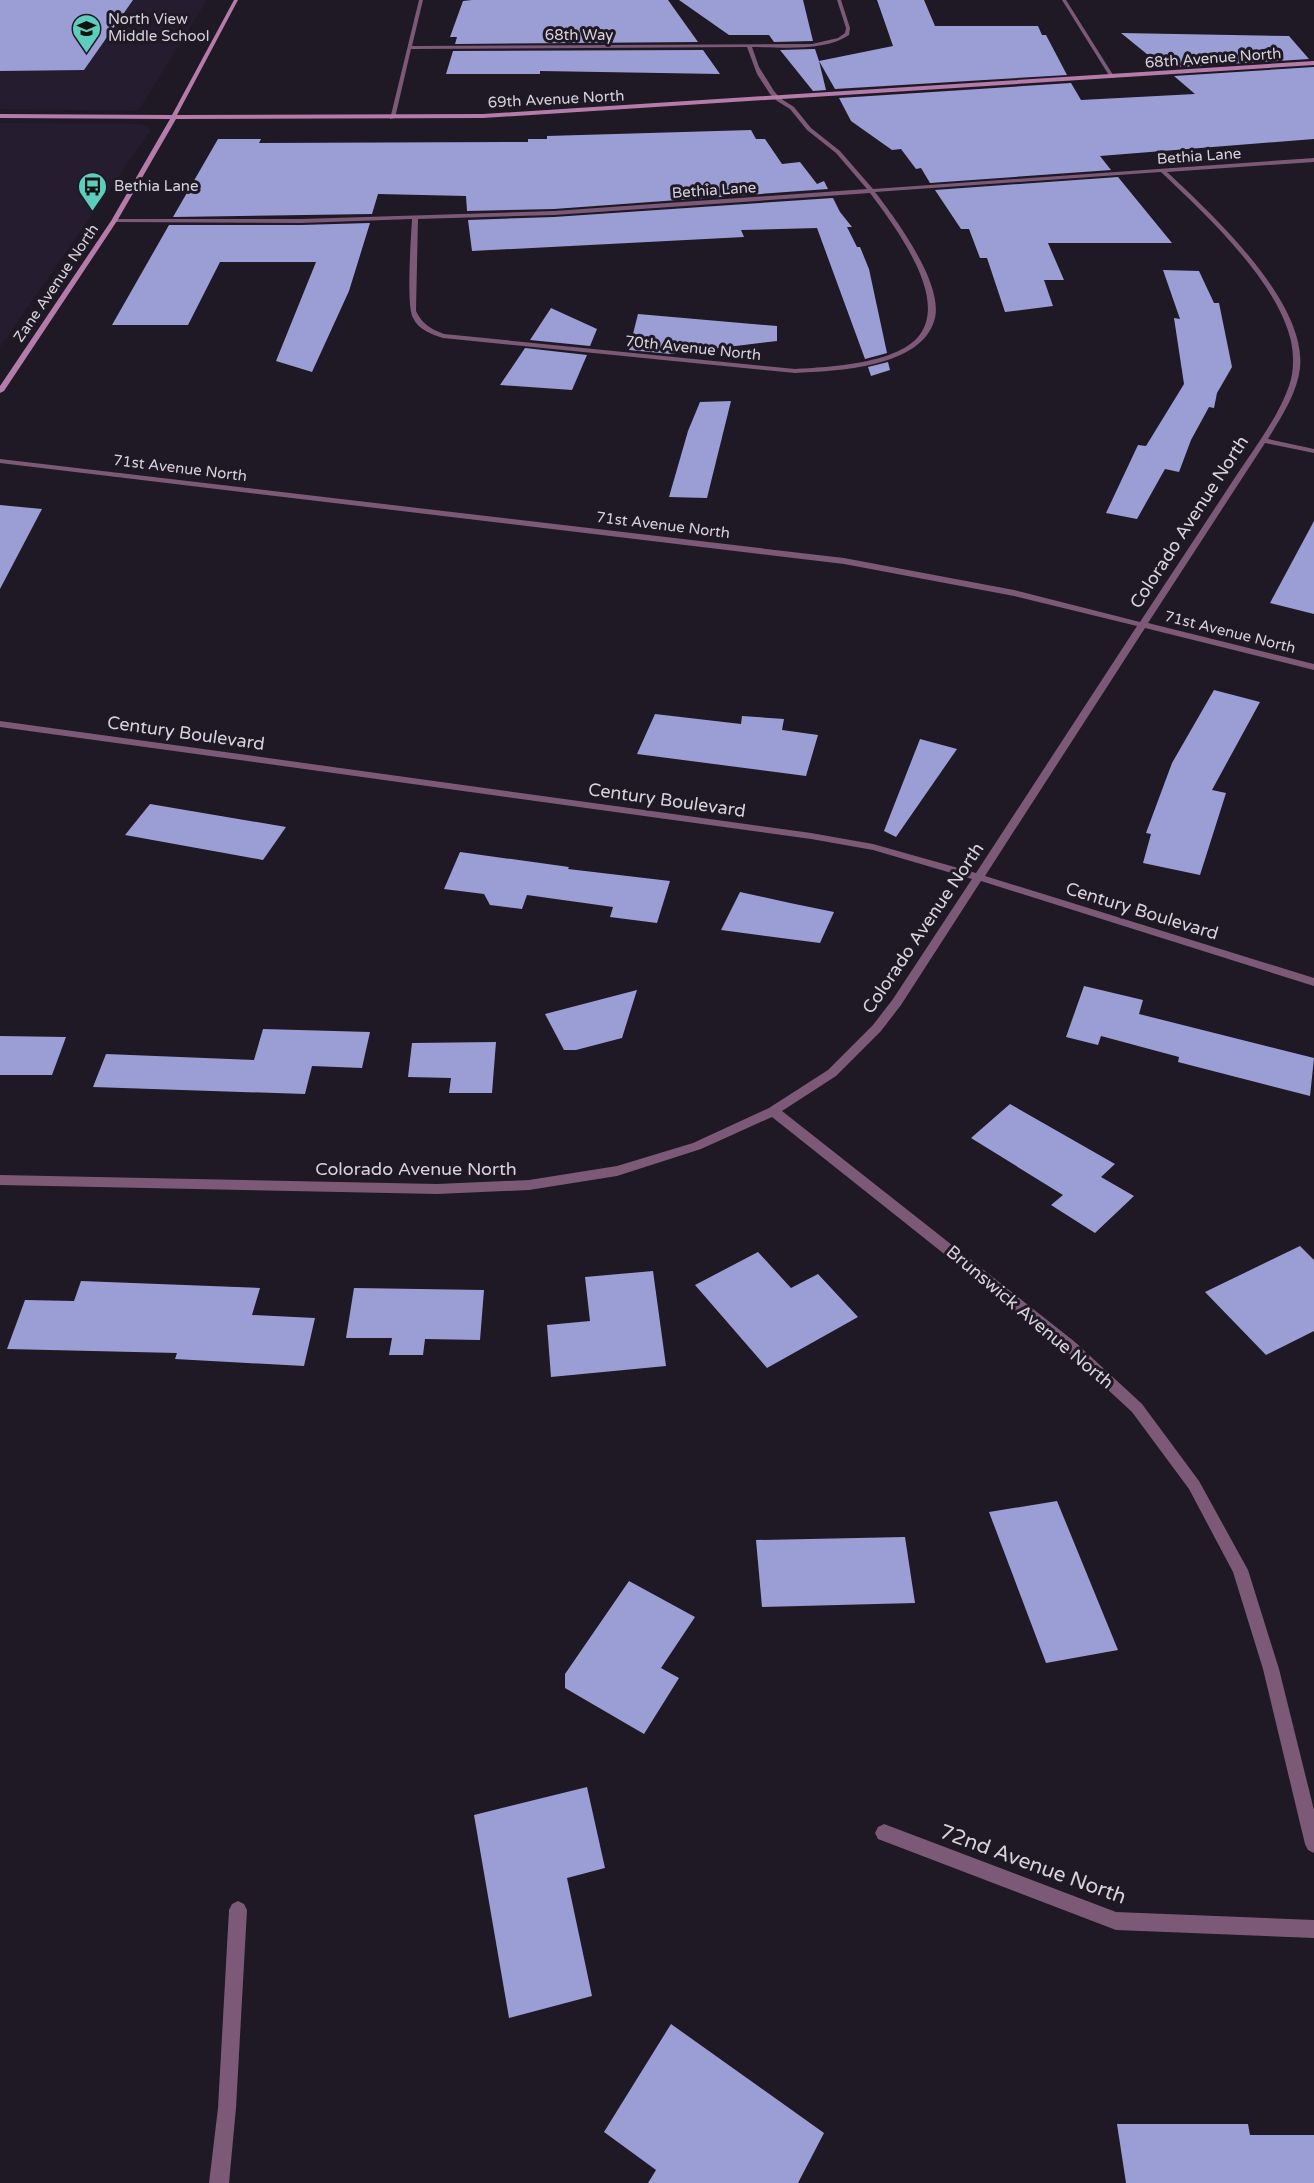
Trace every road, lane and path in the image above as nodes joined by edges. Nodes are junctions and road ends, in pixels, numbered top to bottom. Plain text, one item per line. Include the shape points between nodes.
1 (236, 0) edge
2 (421, 0) edge
3 (839, 0) edge
4 (1064, 0) edge
5 (749, 46) junction
6 (409, 48) junction
7 (1314, 63) edge
8 (1113, 76) junction
9 (777, 98) junction
10 (0, 116) edge
11 (174, 117) junction
12 (392, 118) junction
13 (1314, 160) edge
14 (1162, 171) junction
15 (871, 191) junction
16 (415, 218) junction
17 (114, 221) junction
18 (0, 390) edge
19 (1263, 440) junction
20 (1314, 451) edge
21 (0, 461) edge
22 (1142, 624) junction
23 (1314, 667) edge
24 (0, 724) edge
25 (978, 877) junction
26 (1314, 982) edge
27 (773, 1111) junction
28 (0, 1180) edge
29 (884, 1833) dead end
30 (1314, 1844) edge
31 (238, 1910) dead end
32 (1314, 1929) edge
33 (219, 2183) edge

1 - 11 street, Zane Avenue North
2 - 6 street
3 - 5 street via 848,28 840,39 812,45
4 - 8 street
5 - 6 street, 68th Way
5 - 9 street via 752,61
6 - 12 street
7 - 8 street, 68th Avenue North
8 - 9 street, 69th Avenue North
9 - 12 street, 69th Avenue North
9 - 15 street via 791,107 807,128 836,149
10 - 11 street, 69th Avenue North
11 - 12 street, 69th Avenue North
11 - 17 street, Zane Avenue North
13 - 14 street, Bethia Lane
14 - 15 street, Bethia Lane
14 - 19 street, Colorado Avenue North via 1233,240 1260,274 1293,337 1297,364 1291,392
15 - 16 street, Bethia Lane via 554,213
15 - 16 street, 70th Avenue North via 903,234 922,270 933,310 932,322 912,346 864,364 807,370 462,339 426,330 416,321 413,311
16 - 17 street, Bethia Lane
17 - 18 street, Zane Avenue North
19 - 20 street
19 - 22 street, Colorado Avenue North
21 - 22 street, 71st Avenue North via 844,561 1014,593
22 - 23 street, 71st Avenue North
22 - 25 street, Colorado Avenue North
24 - 25 street, Century Boulevard via 811,836 873,847
25 - 26 street, Century Boulevard
25 - 27 street, Colorado Avenue North via 877,1028 832,1073
27 - 28 street, Colorado Avenue North via 697,1146 617,1171 529,1185 437,1189
27 - 30 street, Brunswick Avenue North via 1070,1346 1137,1408 1194,1485 1240,1570 1271,1669
29 - 32 street, 72nd Avenue North via 1116,1921
31 - 33 street

